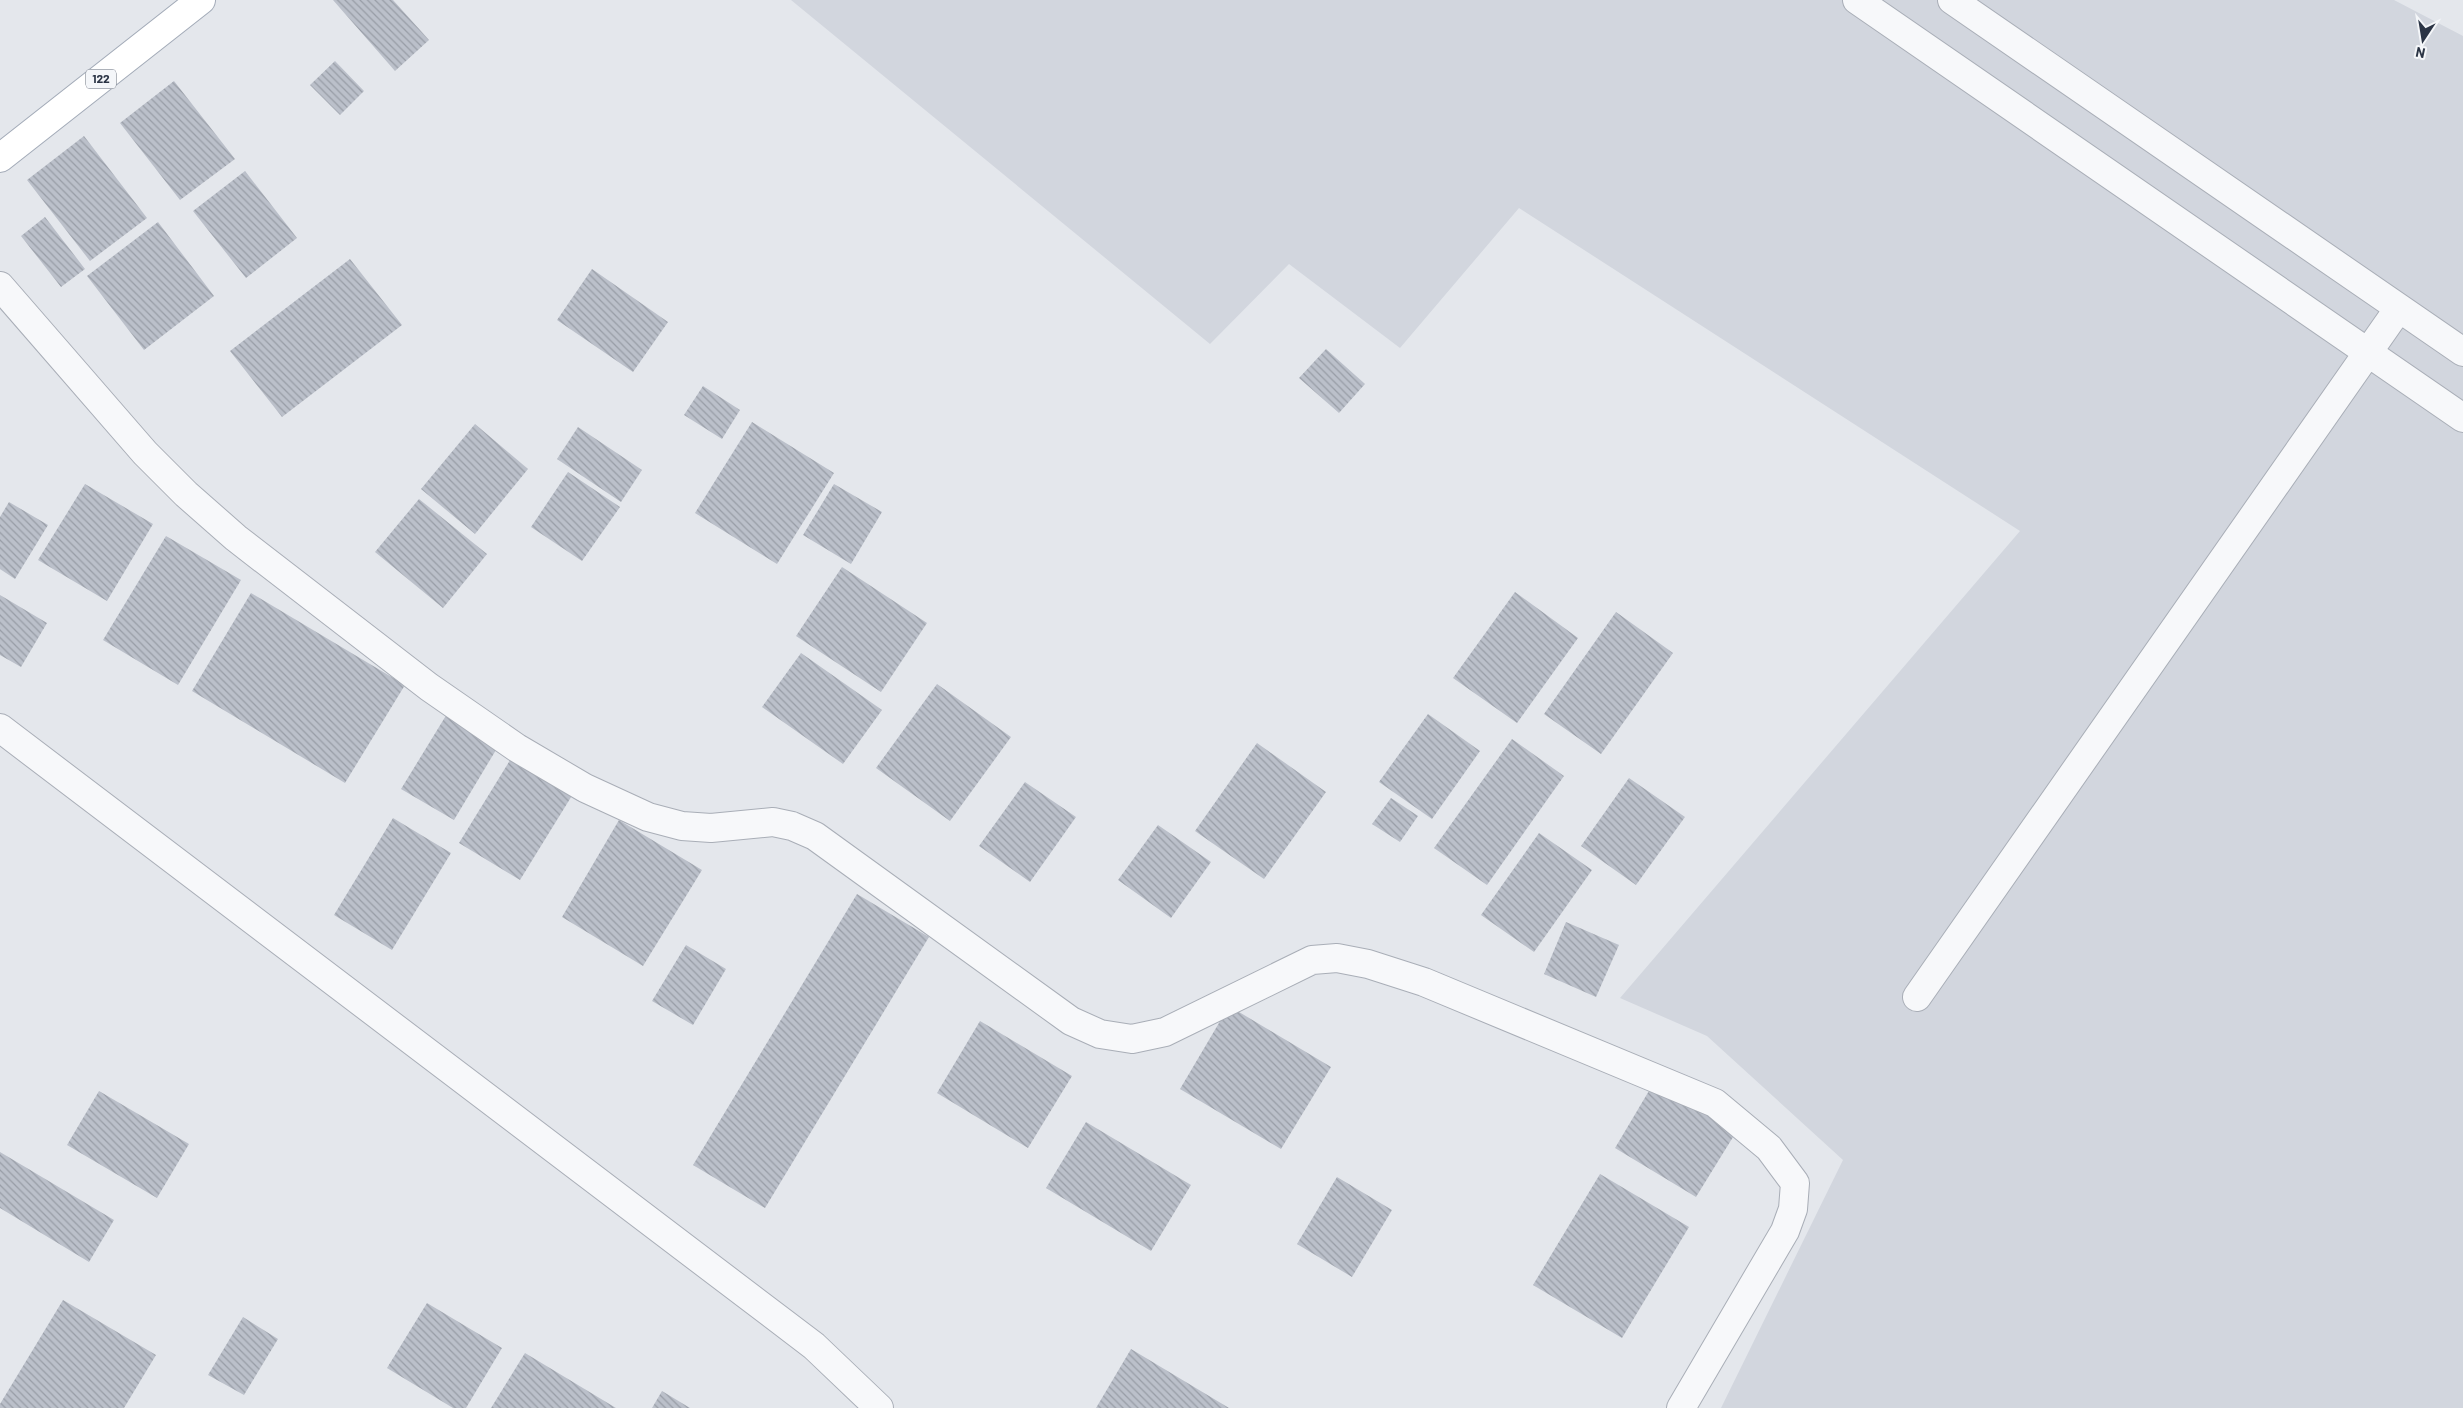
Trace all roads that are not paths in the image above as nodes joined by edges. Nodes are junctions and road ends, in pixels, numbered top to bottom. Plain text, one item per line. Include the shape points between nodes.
1 (201, 0) edge
2 (1857, 0) edge
3 (1952, 0) edge
4 (0, 158) edge
5 (0, 286) edge
6 (2399, 308) junction
7 (2368, 352) junction
8 (2463, 352) edge
9 (2463, 418) edge
10 (0, 728) edge
11 (1917, 997) dead end
12 (878, 1408) edge
13 (1681, 1408) edge

1 - 4 main road, 122
2 - 7 street
3 - 6 street
5 - 13 street via 145,453 186,494 236,538 421,681 517,748 585,788 648,817 682,826 711,828 772,822 816,836 1071,1021 1100,1034 1132,1039 1165,1032 1312,960 1337,958 1424,982 1715,1103 1769,1148 1784,1166 1795,1183 1793,1209 1785,1231
6 - 7 street
6 - 8 street
7 - 9 street
7 - 11 street
10 - 12 street via 806,1340

